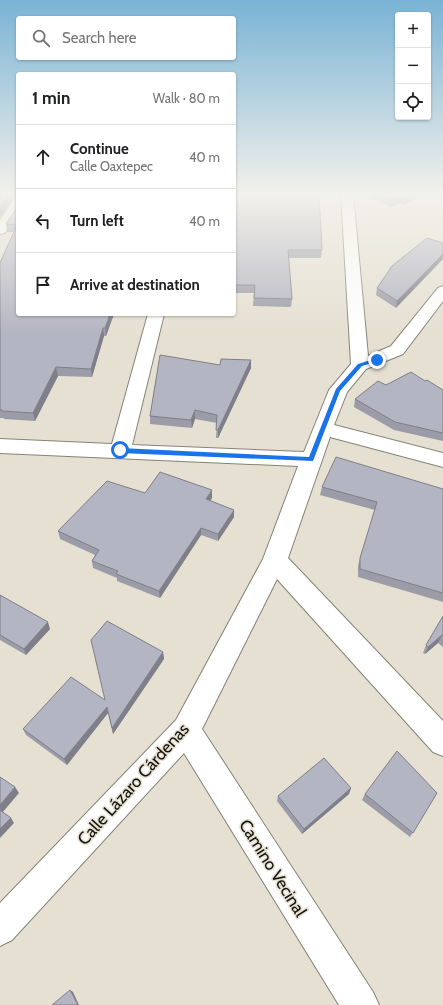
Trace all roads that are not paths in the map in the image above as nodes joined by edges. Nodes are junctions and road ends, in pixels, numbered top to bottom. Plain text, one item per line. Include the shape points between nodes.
1 (351, 241) edge
2 (443, 290) edge
3 (155, 316) edge
4 (360, 365) junction
5 (323, 429) junction
6 (0, 446) edge
7 (120, 450) junction
8 (311, 459) junction
9 (443, 460) edge
10 (275, 560) junction
11 (186, 730) junction
12 (443, 742) edge
13 (0, 928) edge
14 (360, 1005) edge

1 - 4 street
2 - 4 street, Calle Lázaro Cárdenas via 398,350
3 - 7 street
4 - 5 street, Calle Lázaro Cárdenas via 338,390
5 - 8 street, Calle Lázaro Cárdenas
5 - 9 street
6 - 7 street
7 - 8 street
8 - 10 street, Calle Lázaro Cárdenas
10 - 11 street, Calle Lázaro Cárdenas
10 - 12 street
11 - 13 street, Calle Lázaro Cárdenas
11 - 14 street, Camino Vecinal

